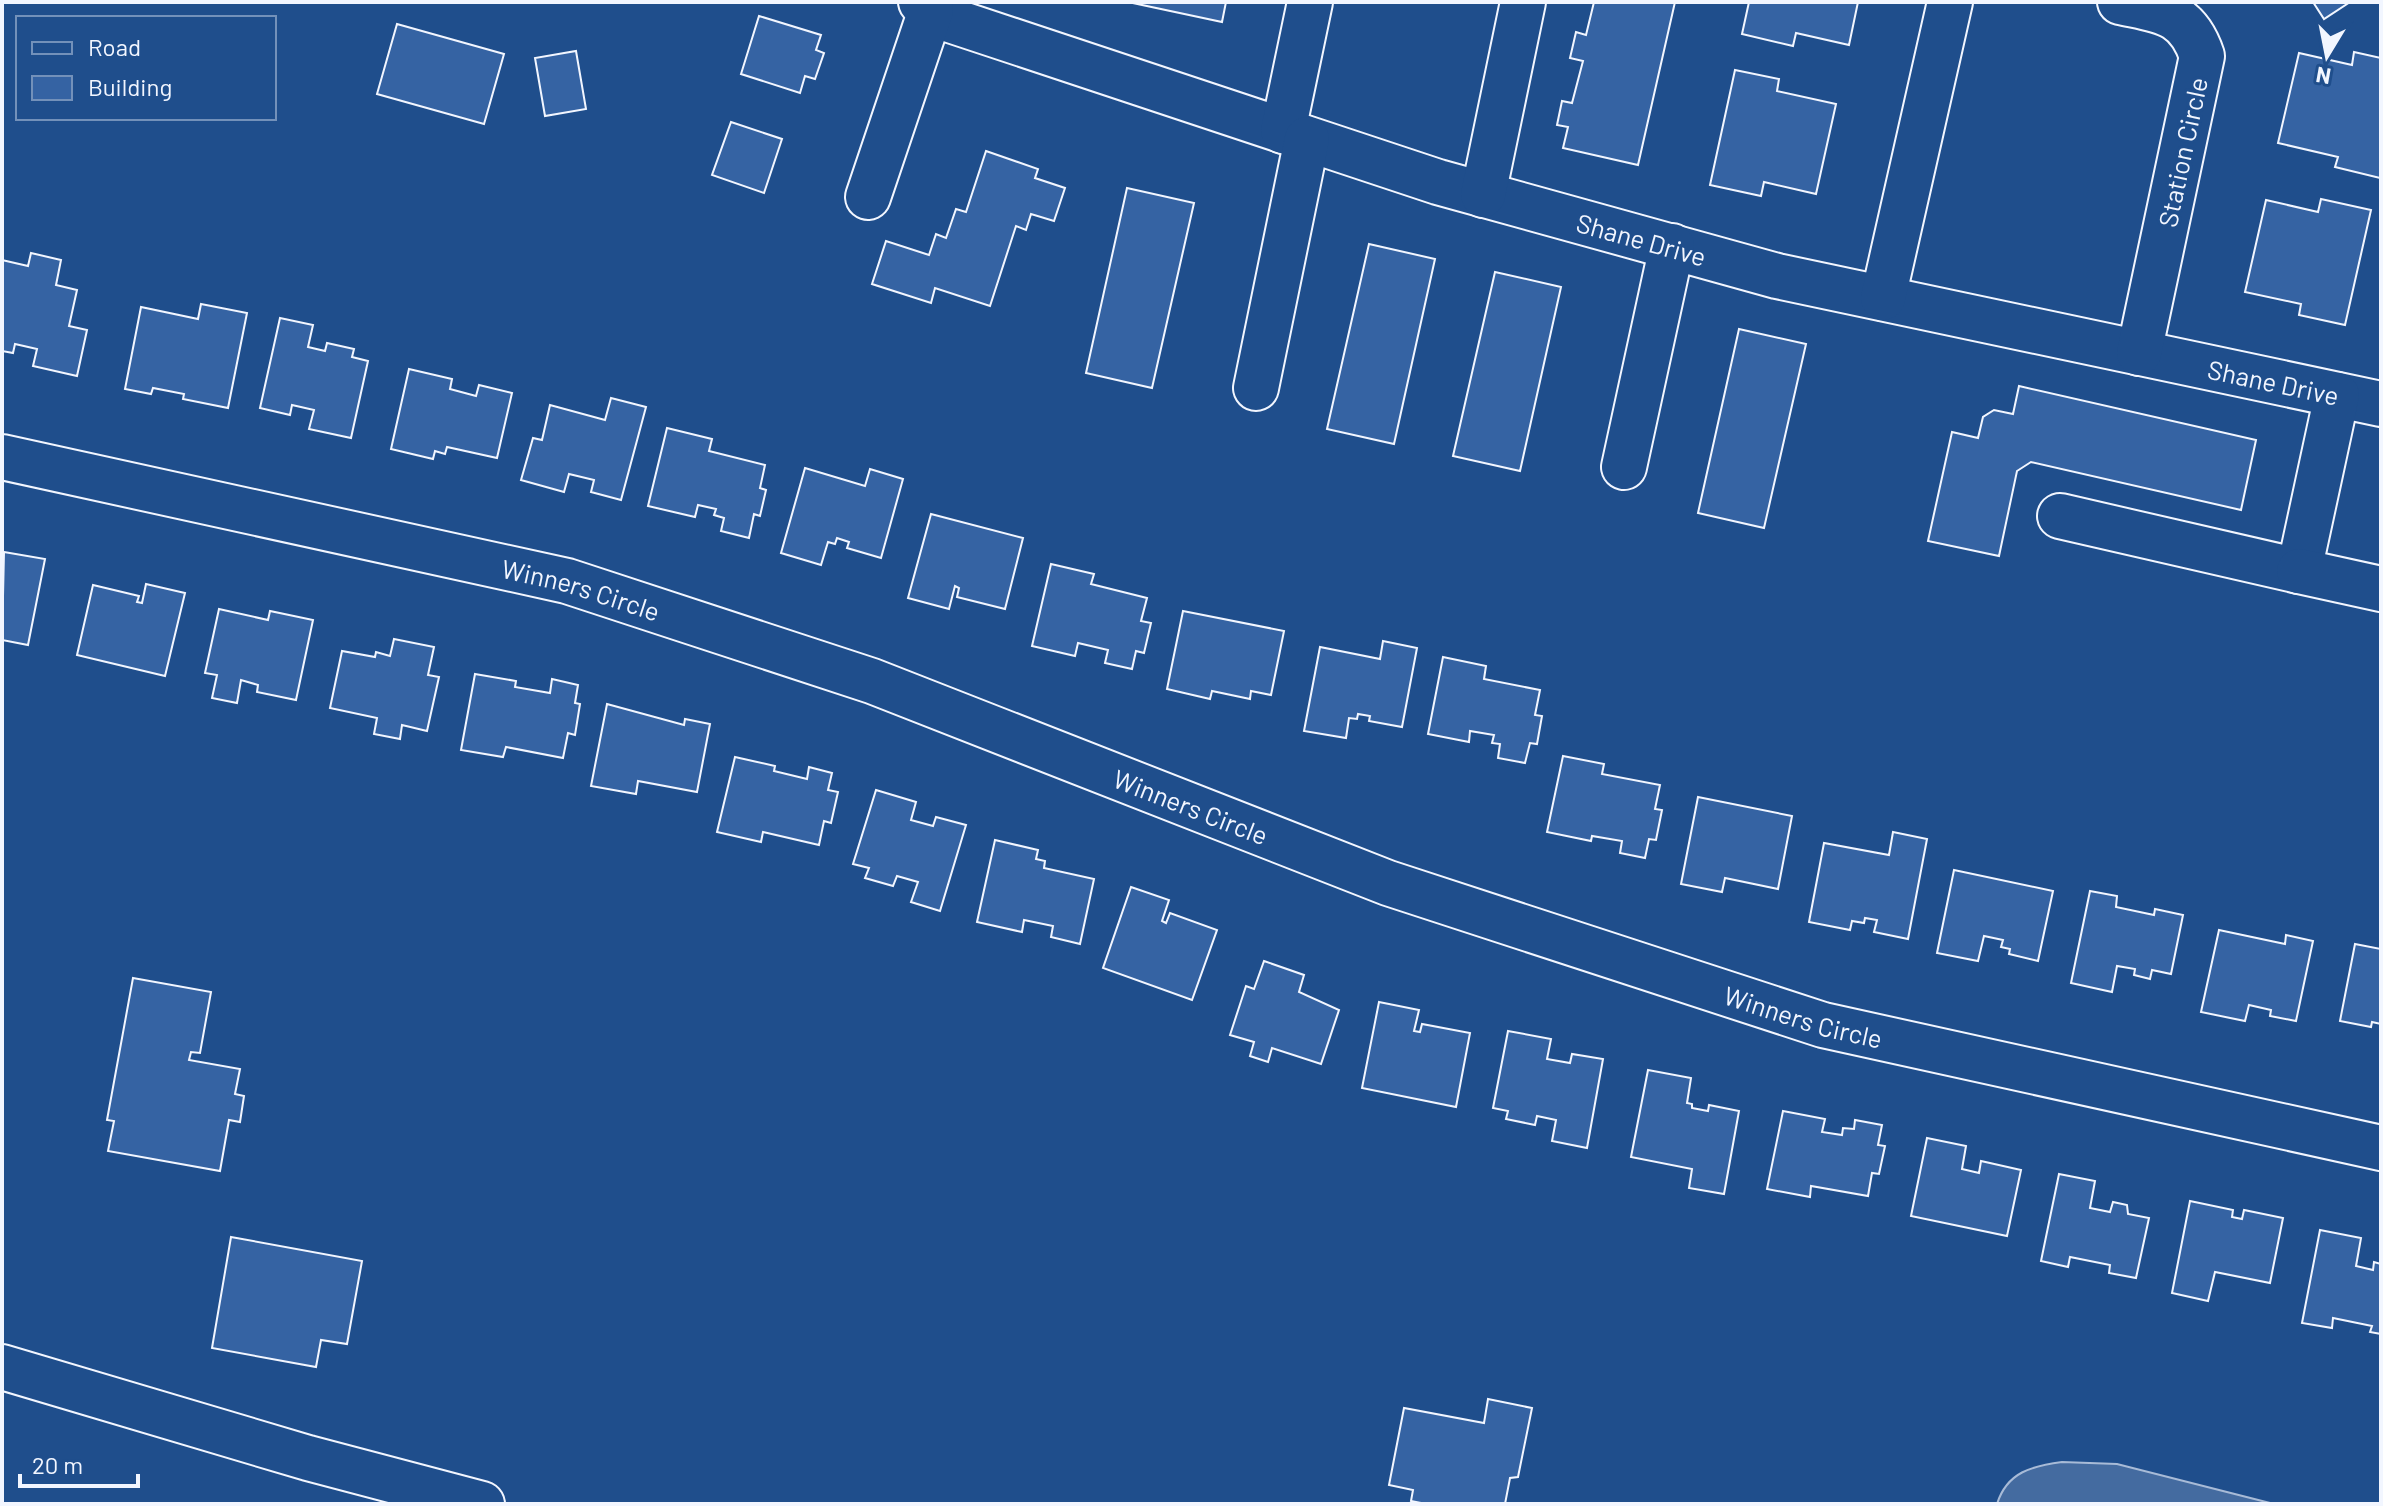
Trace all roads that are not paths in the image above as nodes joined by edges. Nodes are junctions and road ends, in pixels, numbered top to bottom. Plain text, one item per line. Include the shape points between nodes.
1 (1310, 2) edge
2 (1523, 2) edge
3 (1950, 2) edge
4 (2120, 2) edge
5 (926, 6) edge
6 (1295, 135) junction
7 (1483, 195) junction
8 (868, 197) dead end
9 (1672, 246) junction
10 (1883, 298) junction
11 (2139, 353) junction
12 (1256, 388) dead end
13 (2337, 395) junction
14 (2381, 404) edge
15 (2, 457) edge
16 (1624, 467) dead end
17 (2060, 516) dead end
18 (2299, 571) junction
19 (2381, 589) edge
20 (2381, 1148) edge
21 (2, 1367) edge
22 (482, 1504) edge

1 - 6 street
2 - 7 street
3 - 10 street
4 - 11 street, Station Circle via 2174,14 2195,35 2202,56
5 - 6 street, Shane Drive via 941,17
5 - 8 street
6 - 7 street, Shane Drive
6 - 12 street
7 - 9 street, Shane Drive
9 - 10 street, Shane Drive via 1777,276
9 - 16 street
10 - 11 street, Shane Drive
11 - 13 street, Shane Drive
13 - 14 street, Shane Drive
13 - 18 street
15 - 20 street, Winners Circle via 567,581 872,681 1388,883 1823,1025
17 - 18 street
18 - 19 street
21 - 22 street

